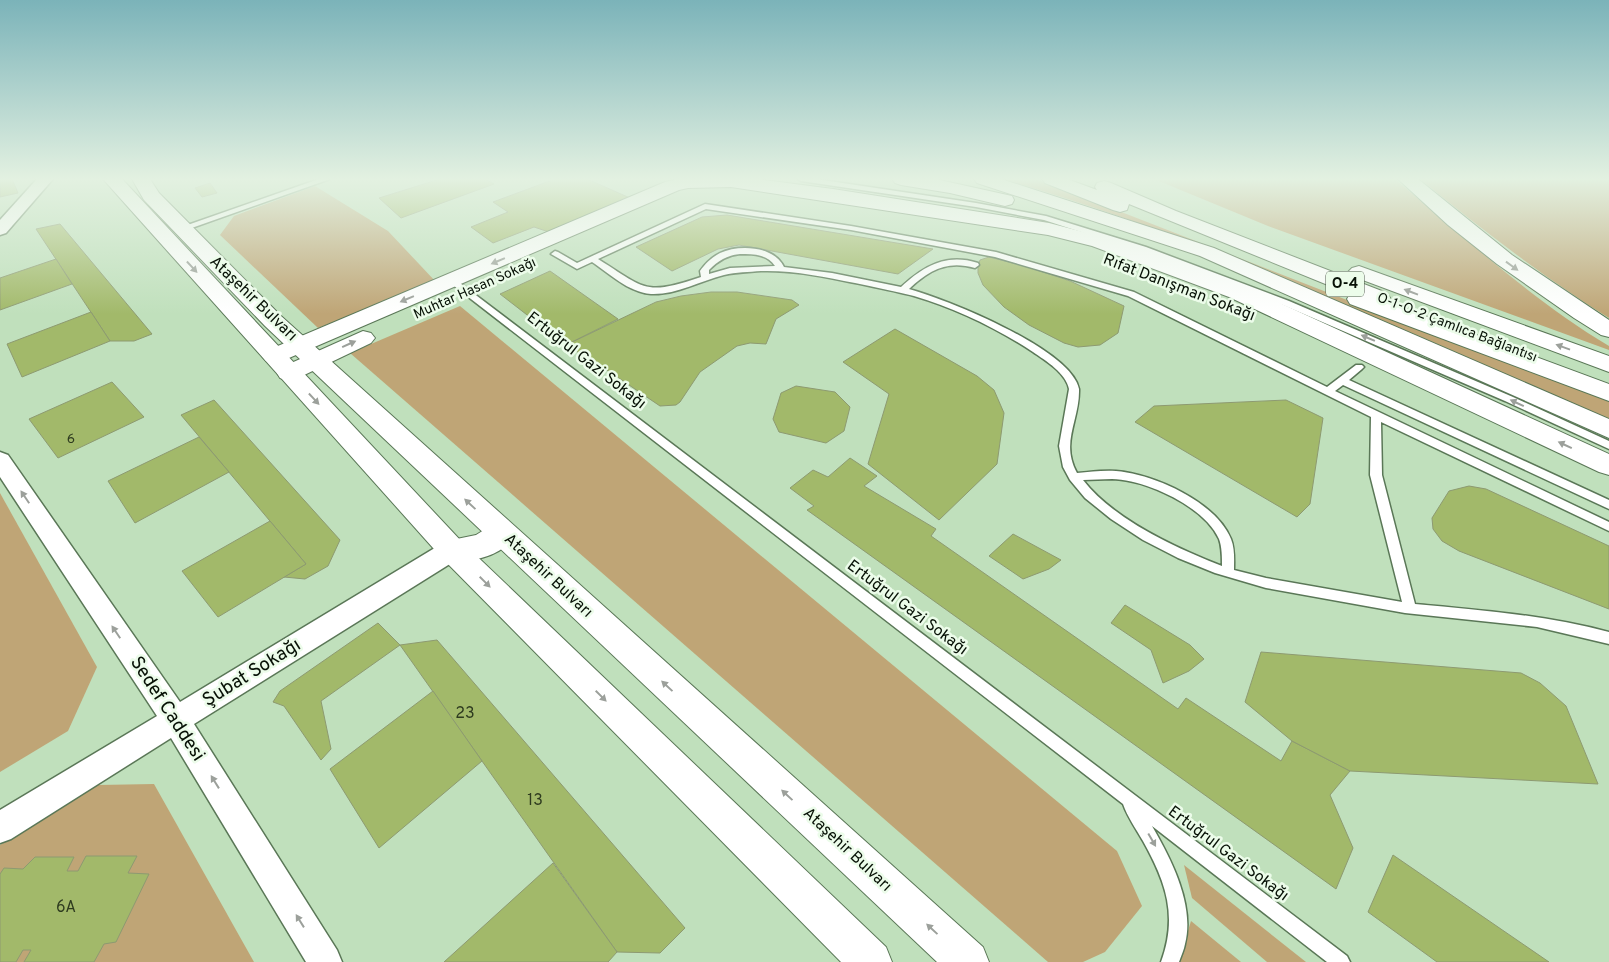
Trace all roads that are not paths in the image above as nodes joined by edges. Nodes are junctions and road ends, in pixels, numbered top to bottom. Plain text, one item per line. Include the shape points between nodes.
1 (155, 224) edge
2 (180, 224) edge
3 (196, 224) edge
4 (592, 224) edge
5 (612, 224) edge
6 (667, 224) edge
7 (824, 224) edge
8 (944, 224) edge
9 (1013, 224) edge
10 (1064, 224) edge
11 (1097, 224) edge
12 (1120, 224) edge
13 (1166, 224) edge
14 (1192, 224) edge
15 (1231, 224) edge
16 (1458, 224) edge
17 (184, 228) junction
18 (554, 254) junction
19 (592, 259) junction
20 (975, 265) dead end
21 (781, 268) junction
22 (705, 277) junction
23 (460, 286) junction
24 (903, 290) junction
25 (1370, 323) junction
26 (1609, 330) edge
27 (295, 359) junction
28 (1609, 364) edge
29 (1351, 374) junction
30 (1609, 385) edge
31 (1328, 392) junction
32 (1609, 393) edge
33 (1376, 415) junction
34 (1609, 429) edge
35 (1609, 445) edge
36 (0, 460) edge
37 (1609, 465) edge
38 (1074, 477) junction
39 (1609, 485) edge
40 (1609, 505) edge
41 (1609, 527) edge
42 (502, 534) junction
43 (452, 550) junction
44 (1228, 572) junction
45 (1410, 608) junction
46 (1609, 638) edge
47 (176, 720) junction
48 (1127, 798) junction
49 (0, 828) edge
50 (326, 962) edge
51 (871, 962) edge
52 (968, 962) edge
53 (1170, 962) edge
54 (1340, 962) edge

1 -> 27 main road, Ataşehir Bulvarı
2 - 17 main road, Ataşehir Bulvarı
3 - 17 lane
4 -> 23 main road, Muhtar Hasan Sokağı
5 - 18 main road, Muhtar Hasan Sokağı
6 - 19 lane
7 - 31 lane via 996,255 1131,294
8 - 29 main road, Rıfat Danışman Sokağı via 1061,245 1218,300
37 -> 9 main road, Rıfat Danışman Sokağı via 1237,292 1099,242
35 -> 10 lane via 1286,303 1143,249
11 - 25 main road via 1201,256
12 - 25 main road via 1207,252
13 - 32 main road
14 - 30 main road, O-1-O-2 Çamlıca Bağlantısı / O-4
28 -> 15 main road, O-1-O-2 Çamlıca Bağlantısı / O-4
16 -> 26 main road via 1558,298
17 - 27 main road, Ataşehir Bulvarı via 273,321
18 - 19 lane via 577,266
18 - 23 main road, Muhtar Hasan Sokağı
19 - 22 lane via 631,284 652,291 670,289
20 - 24 lane via 958,261 944,263 911,281
21 - 22 lane via 746,269
21 - 22 lane via 779,262 769,255 734,252 713,262 704,271
21 - 24 lane
23 - 27 main road, Muhtar Hasan Sokağı
23 - 48 lane, Ertuğrul Gazi Sokağı
24 - 38 lane via 955,308 1054,362 1071,381 1074,394 1064,448 1066,463
25 - 34 main road
42 -> 27 main road, Ataşehir Bulvarı
27 -> 43 main road, Ataşehir Bulvarı
29 - 31 lane
29 - 39 main road, Rıfat Danışman Sokağı
29 - 40 lane
31 - 33 lane
33 - 41 lane
33 - 45 lane via 1376,475
47 -> 36 street, Sedef Caddesi
38 - 44 lane via 1098,503 1129,525
38 - 44 lane via 1116,475 1165,489 1202,512 1219,528 1227,549
42 - 43 main road via 483,546
52 -> 42 main road, Ataşehir Bulvarı
43 - 47 street, Şubat Sokağı
43 -> 51 main road, Ataşehir Bulvarı
44 - 45 lane
45 - 46 lane via 1547,623
47 - 49 street, Şubat Sokağı
50 -> 47 street, Sedef Caddesi
48 -> 53 lane via 1164,862 1173,891 1180,925 1177,949
48 - 54 lane, Ertuğrul Gazi Sokağı

